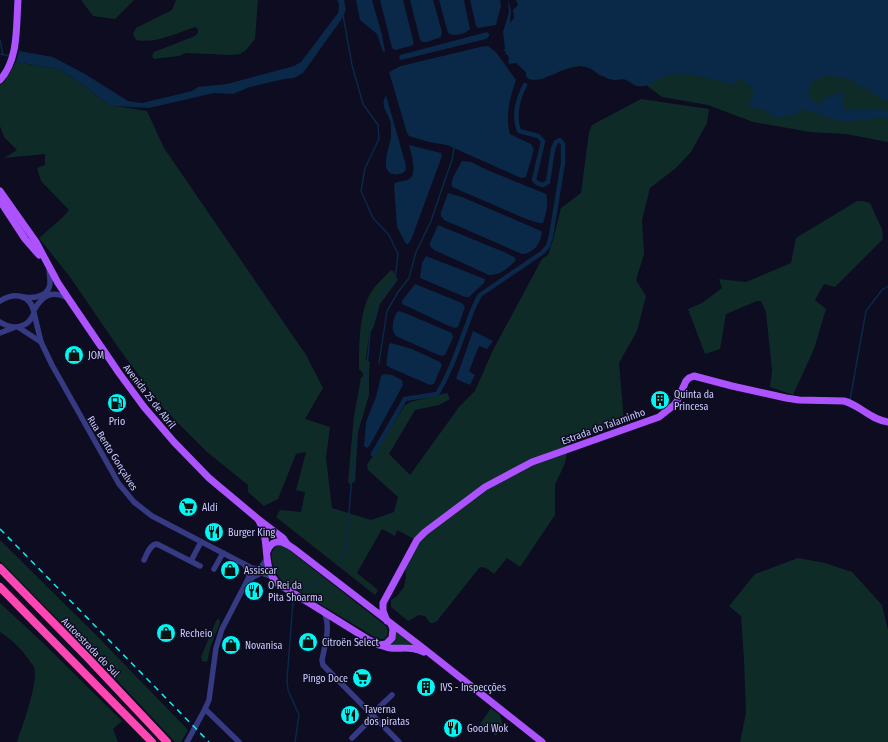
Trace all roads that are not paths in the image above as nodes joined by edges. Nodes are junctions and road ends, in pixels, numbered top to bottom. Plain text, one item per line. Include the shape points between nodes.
1 (18, 0) edge
2 (0, 80) edge
3 (0, 191) edge
4 (0, 201) edge
5 (49, 265) junction
6 (23, 297) junction
7 (68, 298) junction
8 (0, 301) edge
9 (34, 311) junction
10 (0, 322) edge
11 (17, 328) junction
12 (0, 333) edge
13 (41, 342) junction
14 (888, 422) edge
15 (258, 519) junction
16 (201, 542) junction
17 (287, 544) junction
18 (223, 553) junction
19 (267, 555) junction
20 (144, 560) dead end
21 (191, 562) junction
22 (244, 564) junction
23 (200, 566) dead end
24 (0, 568) edge
25 (214, 569) dead end
26 (259, 569) junction
27 (248, 577) junction
28 (273, 578) junction
29 (0, 586) edge
30 (244, 588) junction
31 (383, 603) junction
32 (368, 606) junction
33 (324, 612) junction
34 (341, 622) junction
35 (389, 623) junction
36 (327, 630) junction
37 (379, 645) junction
38 (433, 656) junction
39 (392, 695) dead end
40 (206, 709) junction
41 (373, 715) junction
42 (352, 741) edge
43 (152, 742) edge
44 (167, 742) edge
45 (187, 742) edge
46 (239, 742) edge
47 (399, 742) edge
48 (542, 742) edge

1 - 2 main road via 11,62
3 - 5 main road, Avenida 25 de Abril
4 - 5 main road, Avenida 25 de Abril via 25,239
5 - 6 street via 48,290 38,297
5 - 7 main road, Avenida 25 de Abril
6 - 8 street via 11,296
6 - 9 street via 29,300
7 - 9 street via 60,294 50,294 38,302
7 - 15 main road, Avenida 25 de Abril via 158,425 199,468
9 - 11 street via 29,322
9 - 13 street, Rua Bento Gonçalves
10 - 11 street
11 - 12 street
11 - 13 street
13 - 16 street, Rua Bento Gonçalves via 75,407 125,492 141,509
14 - 31 main road, Estrada do Talaminho via 871,416 849,402 786,398 697,376 690,377 674,405 659,417 532,462 485,487 416,540
15 - 17 main road, Avenida 25 de Abril
15 - 19 main road, Avenida 25 de Abril via 263,528
16 - 18 street, Rua Bento Gonçalves
16 - 21 street
17 - 19 main road via 276,542 269,546
17 - 32 main road, Avenida 25 de Abril
18 - 22 street, Rua Bento Gonçalves
18 - 25 street
19 - 26 street
19 - 28 main road, Avenida 25 de Abril
20 - 21 street via 155,544
21 - 23 street
22 - 26 street, Rua Bento Gonçalves
22 - 27 street
24 - 44 highway, Autoestrada do Sul
26 - 27 street
27 - 30 street
28 - 30 street via 261,573 253,577
28 - 33 main road, Avenida 25 de Abril
29 - 43 highway
30 - 40 street via 222,629 216,648
31 - 32 main road
31 - 35 main road via 383,611
32 - 35 main road, Avenida 25 de Abril
33 - 34 main road, Avenida 25 de Abril
33 - 36 street
34 - 36 street via 333,623
34 - 37 main road, Avenida 25 de Abril
35 - 37 main road via 393,630 392,638 386,644
35 - 38 main road, Avenida 25 de Abril
36 - 41 street via 323,665
37 - 38 main road, Avenida 25 de Abril via 390,648 412,647
38 - 48 main road, Avenida 25 de Abril
39 - 41 street
40 - 45 street
40 - 46 street
41 - 42 street
41 - 47 street

